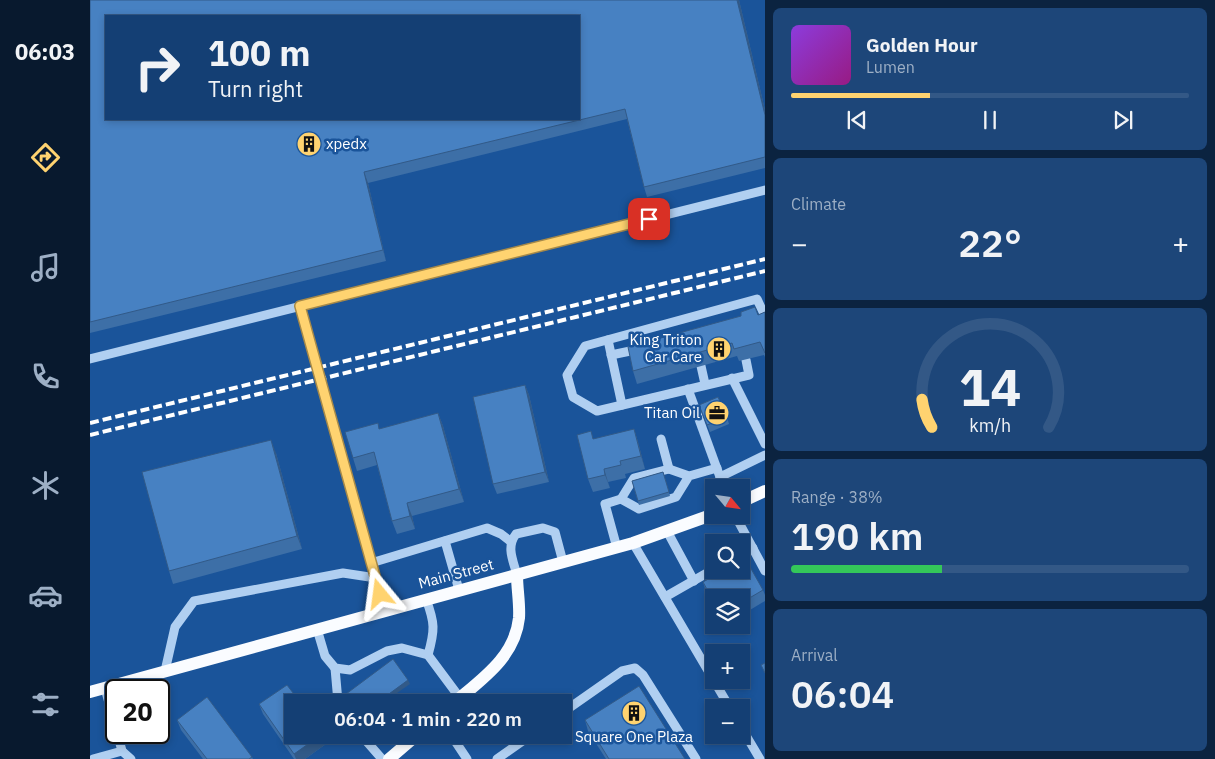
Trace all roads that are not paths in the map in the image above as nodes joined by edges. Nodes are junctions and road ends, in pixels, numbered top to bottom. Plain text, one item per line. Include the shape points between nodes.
1 (765, 190) edge
2 (300, 306) junction
3 (765, 316) edge
4 (608, 340) junction
5 (648, 347) edge
6 (611, 355) junction
7 (90, 359) edge
8 (746, 360) edge
9 (702, 366) edge
10 (732, 378) junction
11 (705, 384) junction
12 (688, 389) junction
13 (622, 405) junction
14 (661, 439) dead end
15 (765, 444) edge
16 (765, 455) edge
17 (717, 468) junction
18 (669, 469) junction
19 (689, 476) junction
20 (720, 477) joint
21 (765, 491) edge
22 (750, 498) edge
23 (621, 500) junction
24 (705, 517) edge
25 (740, 524) edge
26 (667, 531) junction
27 (445, 541) junction
28 (510, 541) junction
29 (633, 543) junction
30 (617, 548) junction
31 (753, 548) junction
32 (750, 550) edge
33 (563, 562) junction
34 (371, 563) junction
35 (765, 571) edge
36 (517, 575) junction
37 (705, 575) edge
38 (376, 578) junction
39 (694, 581) junction
40 (459, 590) junction
41 (664, 597) junction
42 (426, 599) junction
43 (384, 610) junction
44 (317, 629) junction
45 (428, 655) junction
46 (335, 668) junction
47 (165, 671) junction
48 (137, 679) edge
49 (105, 688) edge
50 (90, 692) edge
51 (337, 694) edge
52 (453, 694) edge
53 (464, 694) edge
54 (725, 699) edge
55 (572, 706) edge
56 (750, 742) edge
57 (120, 744) edge
58 (369, 744) edge
59 (406, 744) edge
60 (457, 744) edge
61 (518, 744) edge
62 (122, 751) junction
63 (93, 759) edge
64 (131, 759) edge
65 (382, 759) edge
66 (389, 759) edge
67 (467, 759) edge
68 (497, 759) edge
69 (696, 759) edge
70 (760, 759) edge

1 - 2 street
2 - 7 street
2 - 34 street
3 - 4 street via 756,299 733,310
4 - 6 street
4 - 13 street via 584,346 567,375 573,397 597,411
5 - 6 street
6 - 13 street
8 - 10 street via 749,376
9 - 11 street
10 - 11 street
10 - 15 street
11 - 12 street
12 - 13 street
12 - 17 street
14 - 18 street
16 - 20 street
17 - 19 street
17 - 20 street
18 - 19 street
18 - 23 street via 634,478
19 - 23 street via 676,497 639,509
21 - 22 main road
23 - 30 street via 605,504
24 - 26 main road, Main Street
25 - 31 street
26 - 29 main road, Main Street
26 - 39 street
27 - 28 street via 487,528
27 - 34 street
27 - 40 street
28 - 33 street via 516,534 543,528 555,532
28 - 36 street
29 - 30 main road, Main Street
29 - 41 street
30 - 33 main road, Main Street
31 - 32 street
31 - 35 street
33 - 36 main road, Main Street
34 - 38 street
36 - 40 main road, Main Street
36 - 53 main road via 519,617 510,648 501,662
37 - 39 street
38 - 43 street
38 - 47 street via 344,573 194,601 174,627
39 - 41 street
40 - 42 main road, Main Street
41 - 54 street
42 - 43 main road, Main Street
42 - 45 street via 434,622
43 - 44 main road, Main Street
44 - 46 street via 326,656
44 - 47 main road, Main Street
45 - 46 street via 402,648 387,651 350,670
45 - 52 street
46 - 51 street
47 - 48 main road, Main Street
49 - 50 main road, Main Street
55 - 69 street via 625,669 635,668 643,675
56 - 70 street
57 - 62 street
58 - 65 street
59 - 66 main road
60 - 67 street
61 - 68 street
62 - 63 street
62 - 64 street

